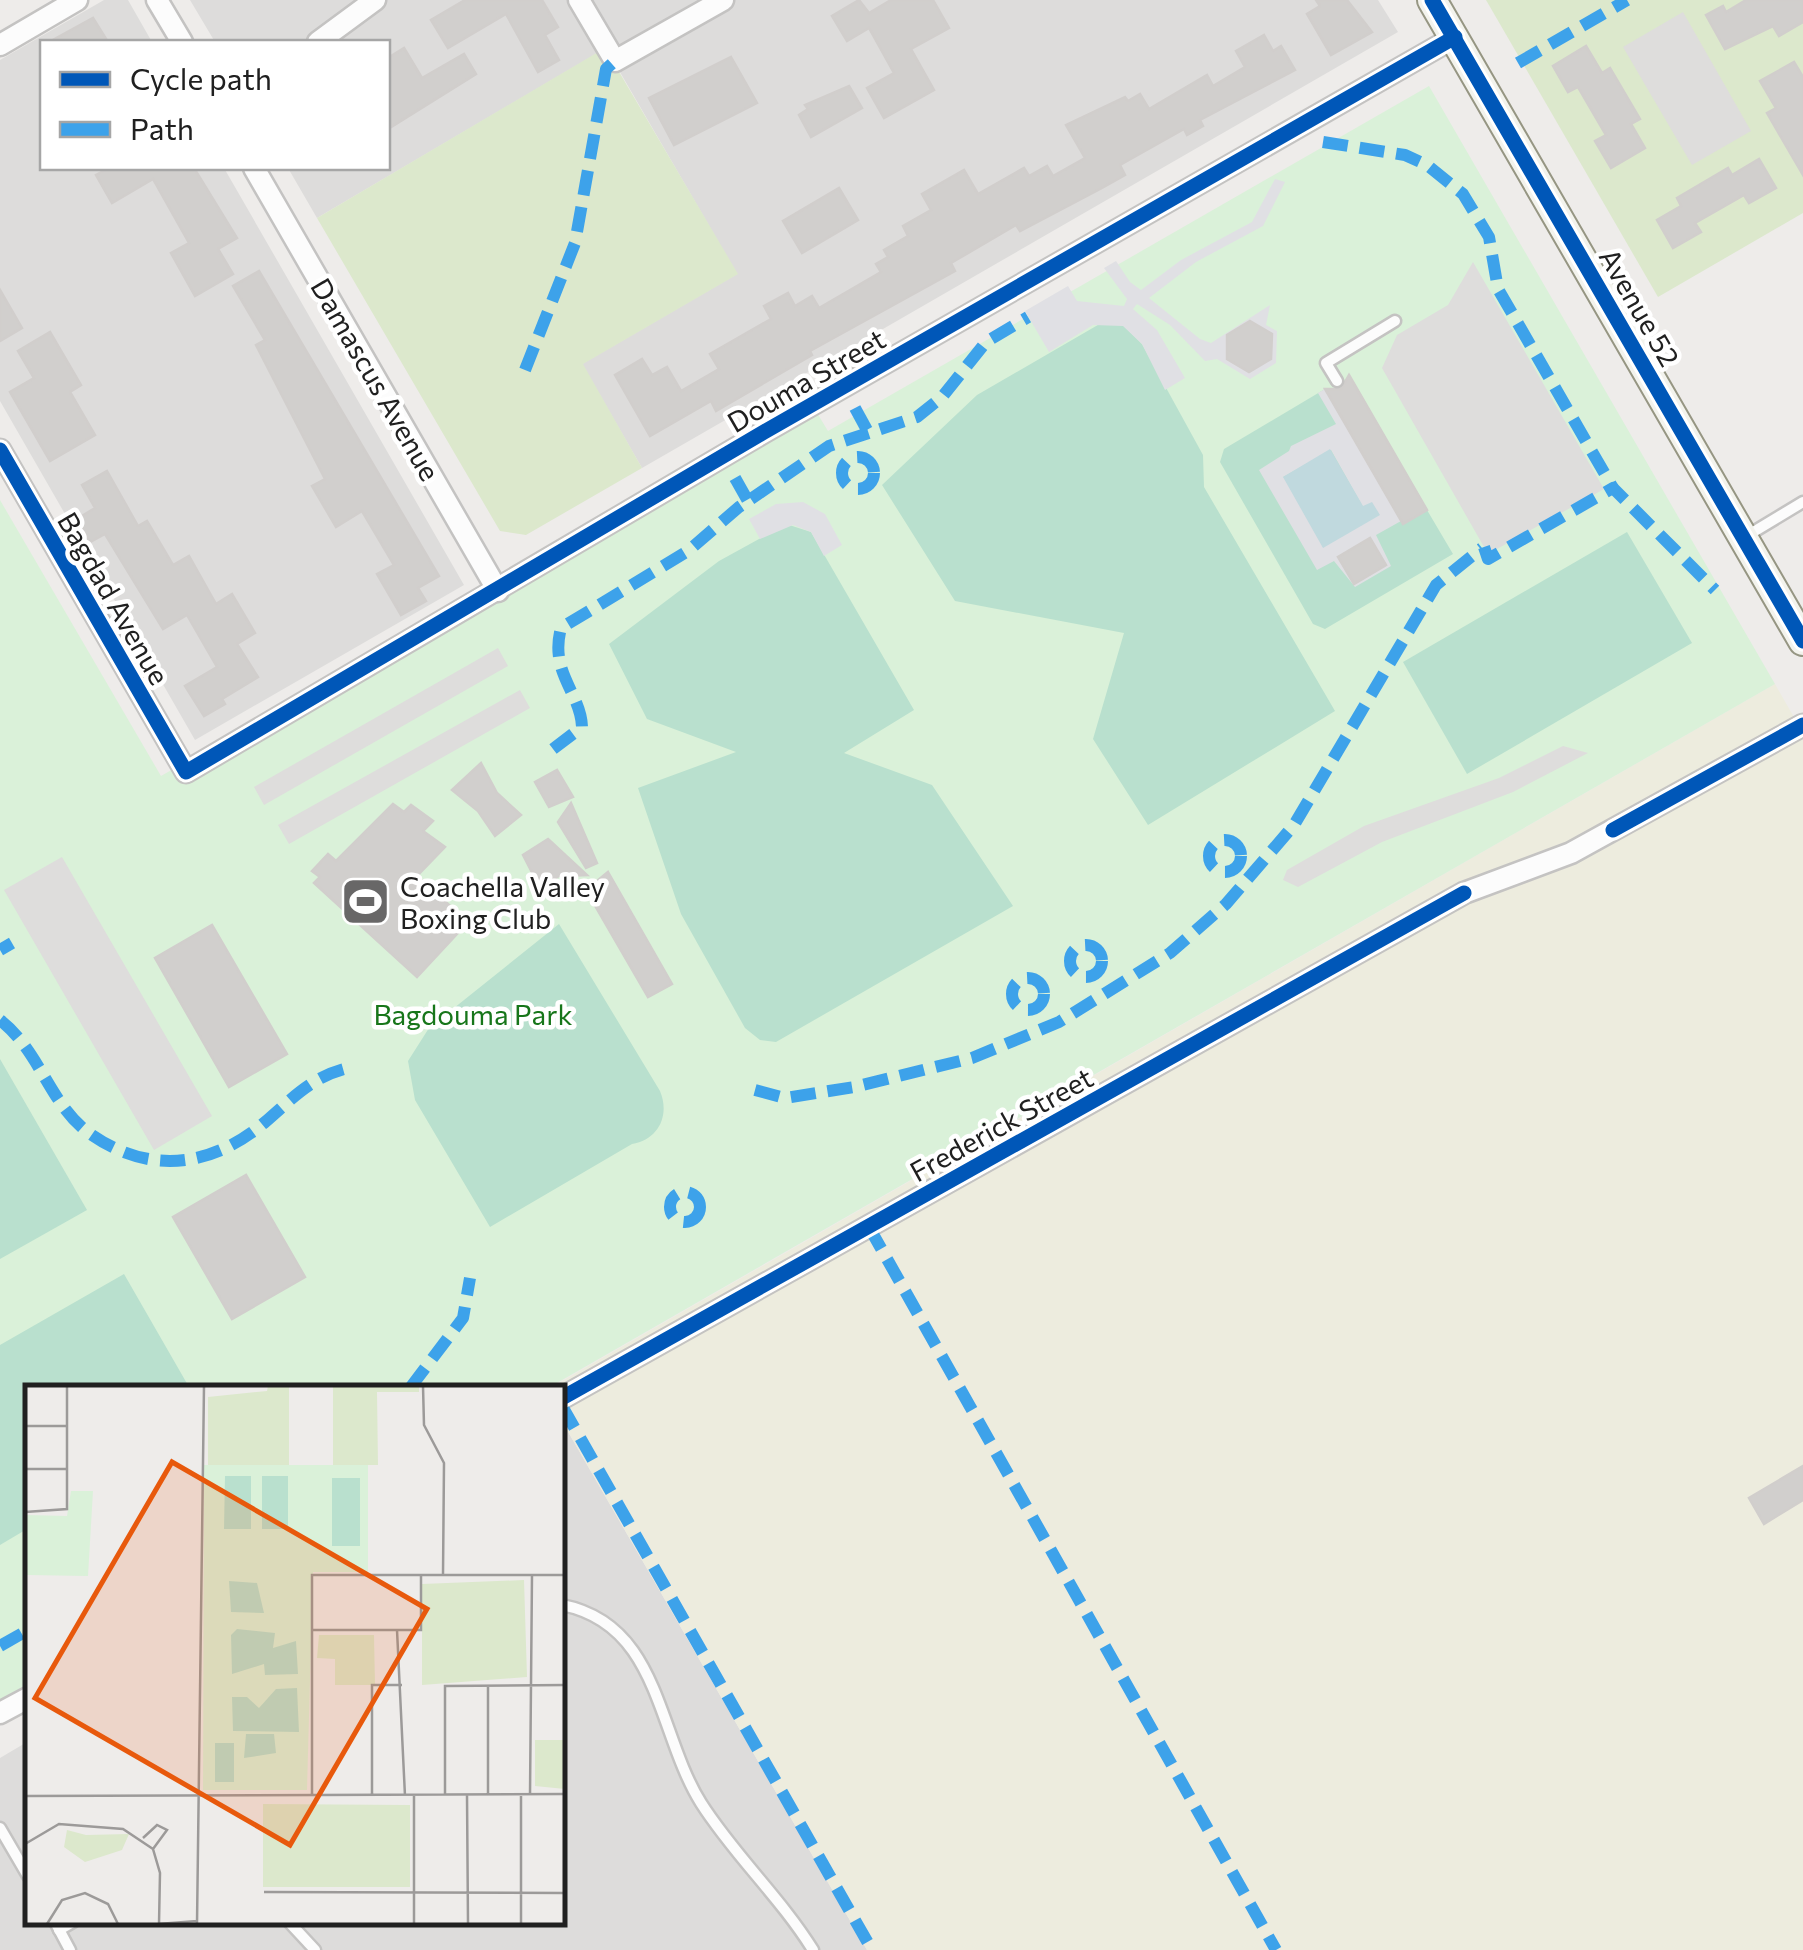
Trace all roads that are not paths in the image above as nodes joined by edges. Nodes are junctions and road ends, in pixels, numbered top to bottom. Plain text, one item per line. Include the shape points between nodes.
1 (77, 0) edge
2 (157, 0) edge
3 (375, 0) edge
4 (579, 0) edge
5 (723, 0) edge
6 (1432, 0) edge
7 (1455, 37) junction
8 (181, 40) edge
9 (321, 40) edge
10 (0, 45) edge
11 (255, 170) edge
12 (1395, 321) dead end
13 (1337, 382) dead end
14 (0, 450) edge
15 (1803, 502) edge
16 (1744, 538) junction
17 (498, 591) junction
18 (1803, 640) edge
19 (1803, 724) edge
20 (186, 772) joint
21 (565, 1396) edge
22 (565, 1606) edge
23 (25, 1700) edge
24 (0, 1713) edge
25 (0, 1828) edge
26 (25, 1871) edge
27 (293, 1925) edge
28 (57, 1926) edge
29 (70, 1950) edge
30 (315, 1950) edge
31 (813, 1950) edge

1 - 10 street
2 - 8 street
3 - 9 street
4 - 5 street via 614,61
6 - 7 main road, Avenue 52
7 - 16 main road, Avenue 52
7 - 17 street, Douma Street
11 - 17 street, Damascus Avenue
12 - 13 lane via 1326,362
14 - 20 street, Bagdad Avenue
15 - 16 lane
16 - 18 main road, Avenue 52
17 - 20 street, Douma Street
19 - 21 street, Frederick Street via 1571,853 1464,893
22 - 31 lane via 614,1626 634,1652 702,1804
23 - 24 street
25 - 26 lane
27 - 30 lane
28 - 29 lane

